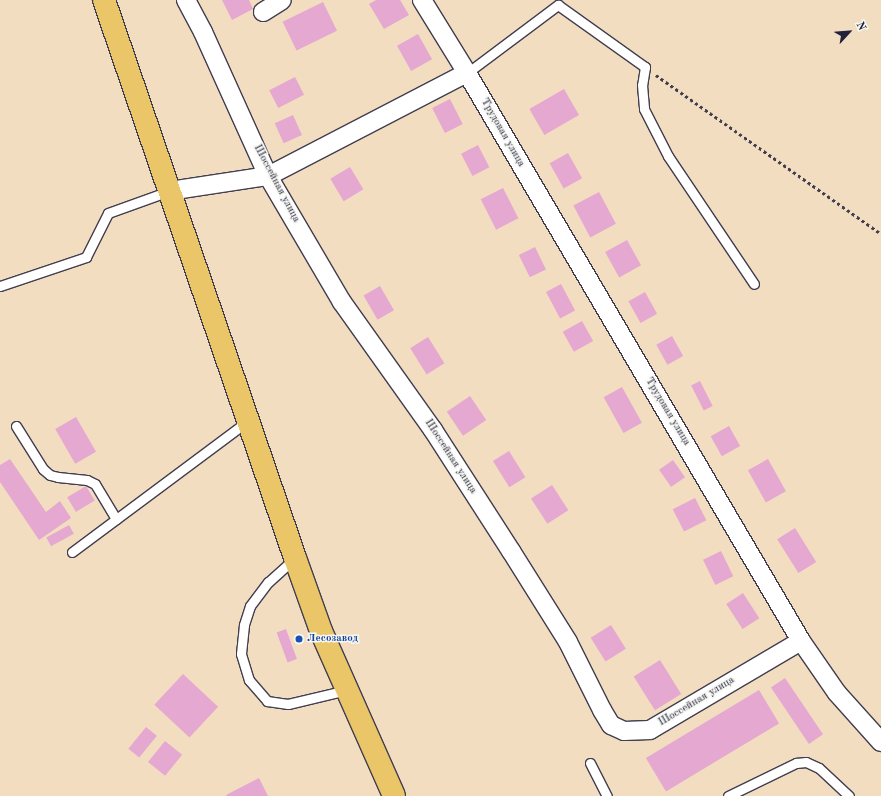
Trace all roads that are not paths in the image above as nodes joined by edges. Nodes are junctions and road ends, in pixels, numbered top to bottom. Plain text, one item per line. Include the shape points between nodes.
1 (104, 0) edge
2 (186, 0) edge
3 (282, 0) edge
4 (422, 0) edge
5 (263, 12) dead end
6 (467, 72) junction
7 (268, 176) junction
8 (169, 191) junction
9 (754, 284) dead end
10 (0, 286) edge
11 (248, 421) junction
12 (16, 426) dead end
13 (116, 519) junction
14 (72, 552) dead end
15 (295, 558) junction
16 (801, 640) junction
17 (347, 690) junction
18 (881, 742) edge
19 (590, 763) dead end
20 (394, 796) edge
21 (607, 796) edge
22 (728, 796) edge
23 (849, 796) edge

1 - 8 main road
2 - 7 street, Шоссейная улица
3 - 5 street
4 - 6 street, Трудовая улица
6 - 7 street
6 - 9 lane via 558,5 644,67 644,109 668,156
6 - 16 street, Трудовая улица
7 - 8 street
7 - 16 street, Шоссейная улица via 342,302 433,430 564,635 611,725 624,731 650,730
8 - 10 lane via 108,213 86,257
8 - 11 main road
11 - 13 lane
11 - 15 main road
12 - 13 lane via 43,469 50,475 83,479 95,484
13 - 14 lane
15 - 17 main road
15 - 17 lane via 268,582 250,606 244,625 241,654 249,680 267,701 288,704
16 - 18 street, Трудовая улица via 837,693
17 - 20 main road
19 - 21 lane
22 - 23 lane via 796,763 806,762 819,768

